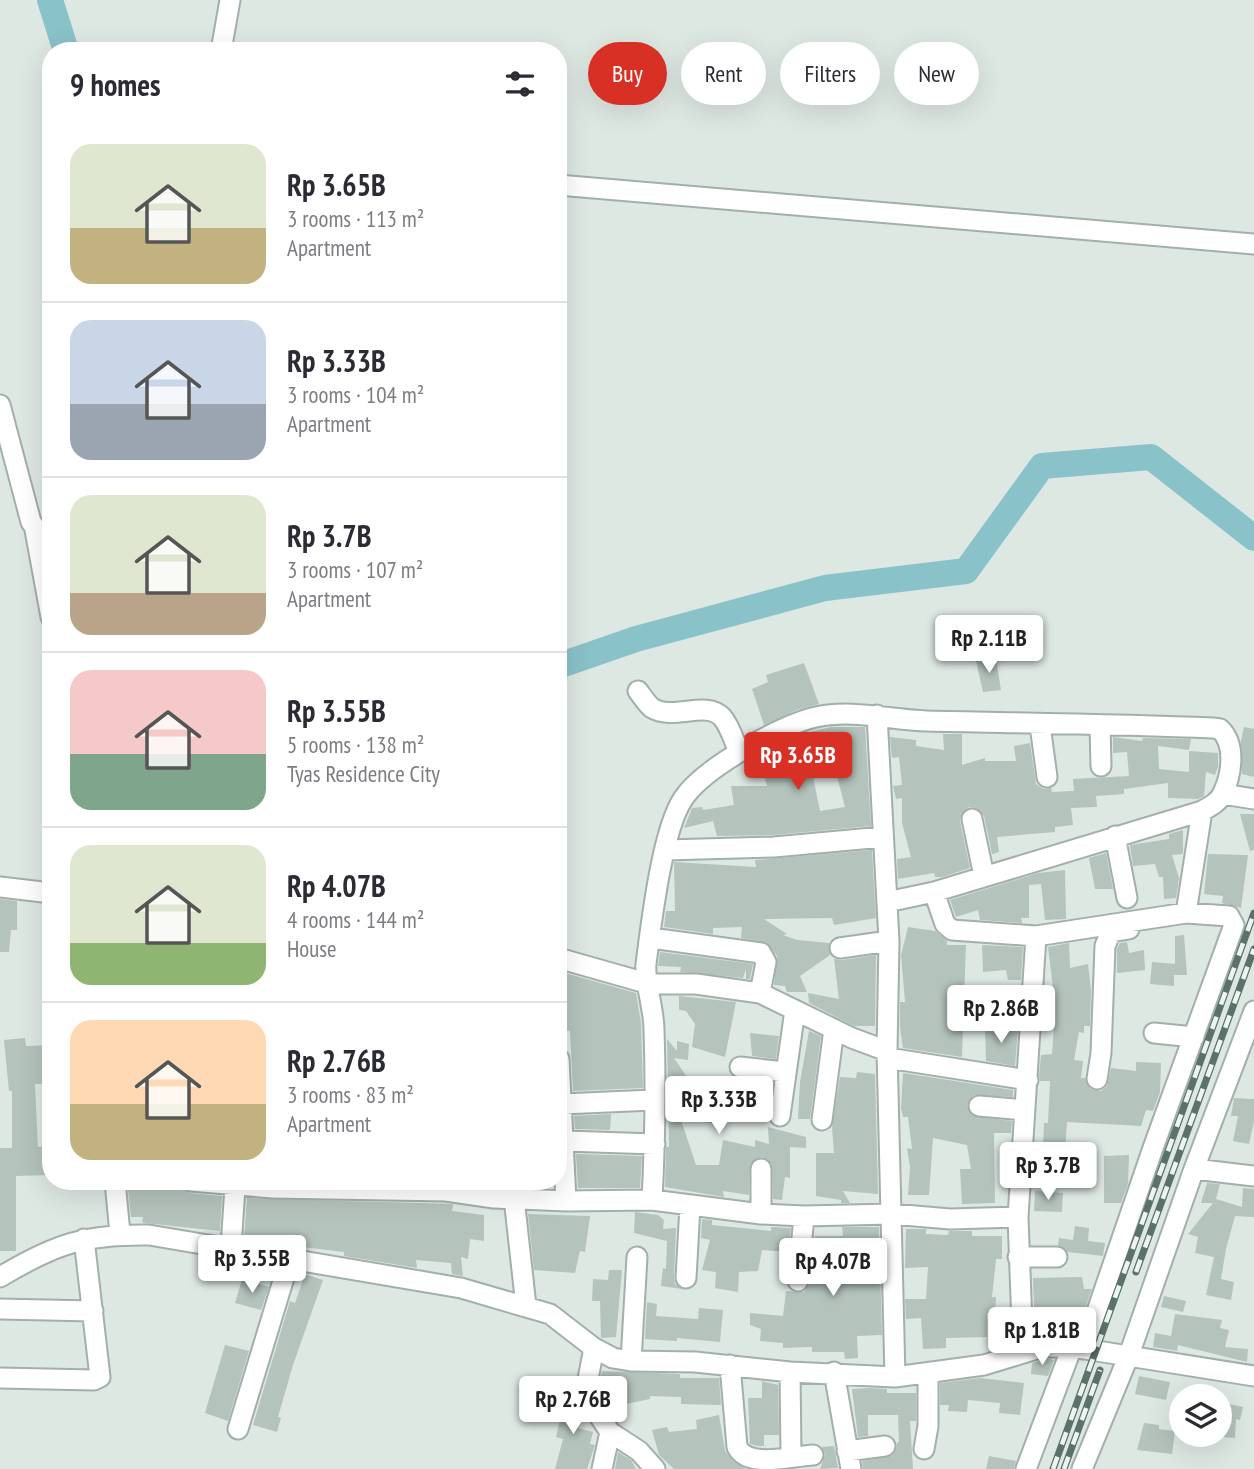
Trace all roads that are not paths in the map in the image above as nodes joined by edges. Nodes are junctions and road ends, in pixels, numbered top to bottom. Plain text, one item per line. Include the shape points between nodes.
1 (230, 0) edge
2 (223, 42) edge
3 (567, 187) edge
4 (1254, 244) edge
5 (0, 405) edge
6 (35, 530) junction
7 (42, 536) edge
8 (42, 568) edge
9 (638, 691) dead end
10 (877, 715) junction
11 (1040, 724) junction
12 (1100, 725) junction
13 (739, 752) junction
14 (1101, 766) dead end
15 (1047, 777) dead end
16 (1223, 794) junction
17 (1254, 799) edge
18 (1202, 811) junction
19 (972, 819) dead end
20 (1115, 836) junction
21 (883, 837) junction
22 (666, 850) junction
23 (984, 876) junction
24 (0, 887) edge
25 (934, 891) junction
26 (42, 892) edge
27 (1127, 898) dead end
28 (887, 902) junction
29 (1181, 914) junction
30 (1036, 936) junction
31 (651, 938) junction
32 (889, 941) junction
33 (840, 948) dead end
34 (567, 960) edge
35 (648, 983) junction
36 (760, 993) junction
37 (795, 1010) junction
38 (1254, 1011) edge
39 (834, 1029) junction
40 (1154, 1033) dead end
41 (1194, 1037) junction
42 (1249, 1042) edge
43 (888, 1054) junction
44 (740, 1067) dead end
45 (785, 1072) junction
46 (1097, 1079) dead end
47 (1028, 1080) junction
48 (653, 1100) junction
49 (567, 1104) edge
50 (979, 1106) dead end
51 (1025, 1110) junction
52 (780, 1116) dead end
53 (822, 1120) dead end
54 (567, 1141) edge
55 (654, 1144) junction
56 (761, 1169) dead end
57 (1194, 1169) junction
58 (1254, 1176) edge
59 (116, 1190) edge
60 (235, 1190) edge
61 (496, 1190) edge
62 (566, 1190) edge
63 (514, 1198) junction
64 (652, 1200) junction
65 (566, 1201) junction
66 (690, 1206) junction
67 (761, 1214) junction
68 (892, 1214) junction
69 (804, 1216) junction
70 (1018, 1217) junction
71 (120, 1234) junction
72 (84, 1239) junction
73 (231, 1247) junction
74 (637, 1257) dead end
75 (1018, 1257) junction
76 (1057, 1257) dead end
77 (290, 1258) junction
78 (0, 1277) edge
79 (686, 1278) dead end
80 (798, 1281) dead end
81 (526, 1306) junction
82 (0, 1309) edge
83 (93, 1311) junction
84 (594, 1348) junction
85 (1078, 1348) junction
86 (1023, 1352) junction
87 (1129, 1356) junction
88 (631, 1361) junction
89 (730, 1365) junction
90 (790, 1372) junction
91 (834, 1372) junction
92 (928, 1373) junction
93 (1254, 1376) edge
94 (895, 1377) junction
95 (0, 1378) edge
96 (238, 1429) dead end
97 (610, 1432) junction
98 (885, 1446) dead end
99 (923, 1449) dead end
100 (813, 1455) dead end
101 (792, 1456) junction
102 (849, 1460) edge
103 (602, 1469) edge
104 (655, 1469) edge
105 (1026, 1469) edge
106 (1082, 1469) edge

1 - 2 street
3 - 4 street
5 - 6 street
6 - 7 street
6 - 8 street
9 - 13 street via 652,708 680,713 711,710 720,715
10 - 11 street
10 - 13 street via 836,713 797,721
10 - 21 street
11 - 12 street
11 - 15 street
12 - 14 street
12 - 16 street via 1220,729 1232,752
13 - 22 street via 684,797
16 - 17 street
16 - 18 street
18 - 20 street
18 - 29 street
19 - 23 street
20 - 23 street
20 - 27 street
21 - 22 street
21 - 28 street
22 - 31 street
23 - 25 street
24 - 26 street
25 - 28 street
25 - 30 street via 945,924 952,930
28 - 32 street
29 - 30 street
29 - 41 street via 1229,916 1234,925
29 - 46 street via 1170,926 1115,930 1108,936
30 - 47 street
31 - 35 street
31 - 36 street via 761,953 766,962
32 - 33 street
32 - 43 street
34 - 35 street
35 - 36 street
35 - 48 street via 654,1030
36 - 37 street
37 - 39 street
37 - 45 street
38 - 42 street
39 - 43 street
39 - 53 street
40 - 41 street
41 - 85 street
42 - 57 street
43 - 47 street
43 - 68 street
44 - 45 street
45 - 52 street
47 - 51 street
48 - 49 street
48 - 55 street
50 - 51 street
51 - 70 street
54 - 55 street
55 - 64 street
56 - 67 street
57 - 58 street
57 - 87 street
59 - 71 street
60 - 73 street
61 - 63 street
62 - 65 street
63 - 65 street
63 - 81 street
64 - 65 street
64 - 66 street
66 - 67 street
66 - 79 street
67 - 69 street
68 - 69 street
68 - 70 street via 950,1219
68 - 94 street
69 - 80 street
70 - 75 street
71 - 72 street
71 - 73 street
72 - 78 street via 55,1247
72 - 83 street
73 - 77 street
74 - 88 street
75 - 76 street
75 - 86 street
77 - 81 street via 461,1288
77 - 96 street
81 - 84 street via 550,1314
82 - 83 street
83 - 95 street via 100,1377
84 - 88 street
84 - 97 street via 586,1384 594,1408
85 - 86 street
85 - 87 street
85 - 105 street
86 - 92 street via 984,1365
87 - 93 street
87 - 106 street
88 - 89 street
89 - 90 street
89 - 101 street via 740,1453 752,1460
90 - 91 street
90 - 101 street
91 - 94 street
91 - 102 street
92 - 94 street
92 - 99 street
97 - 103 street
97 - 104 street via 639,1451
98 - 102 street
100 - 101 street

